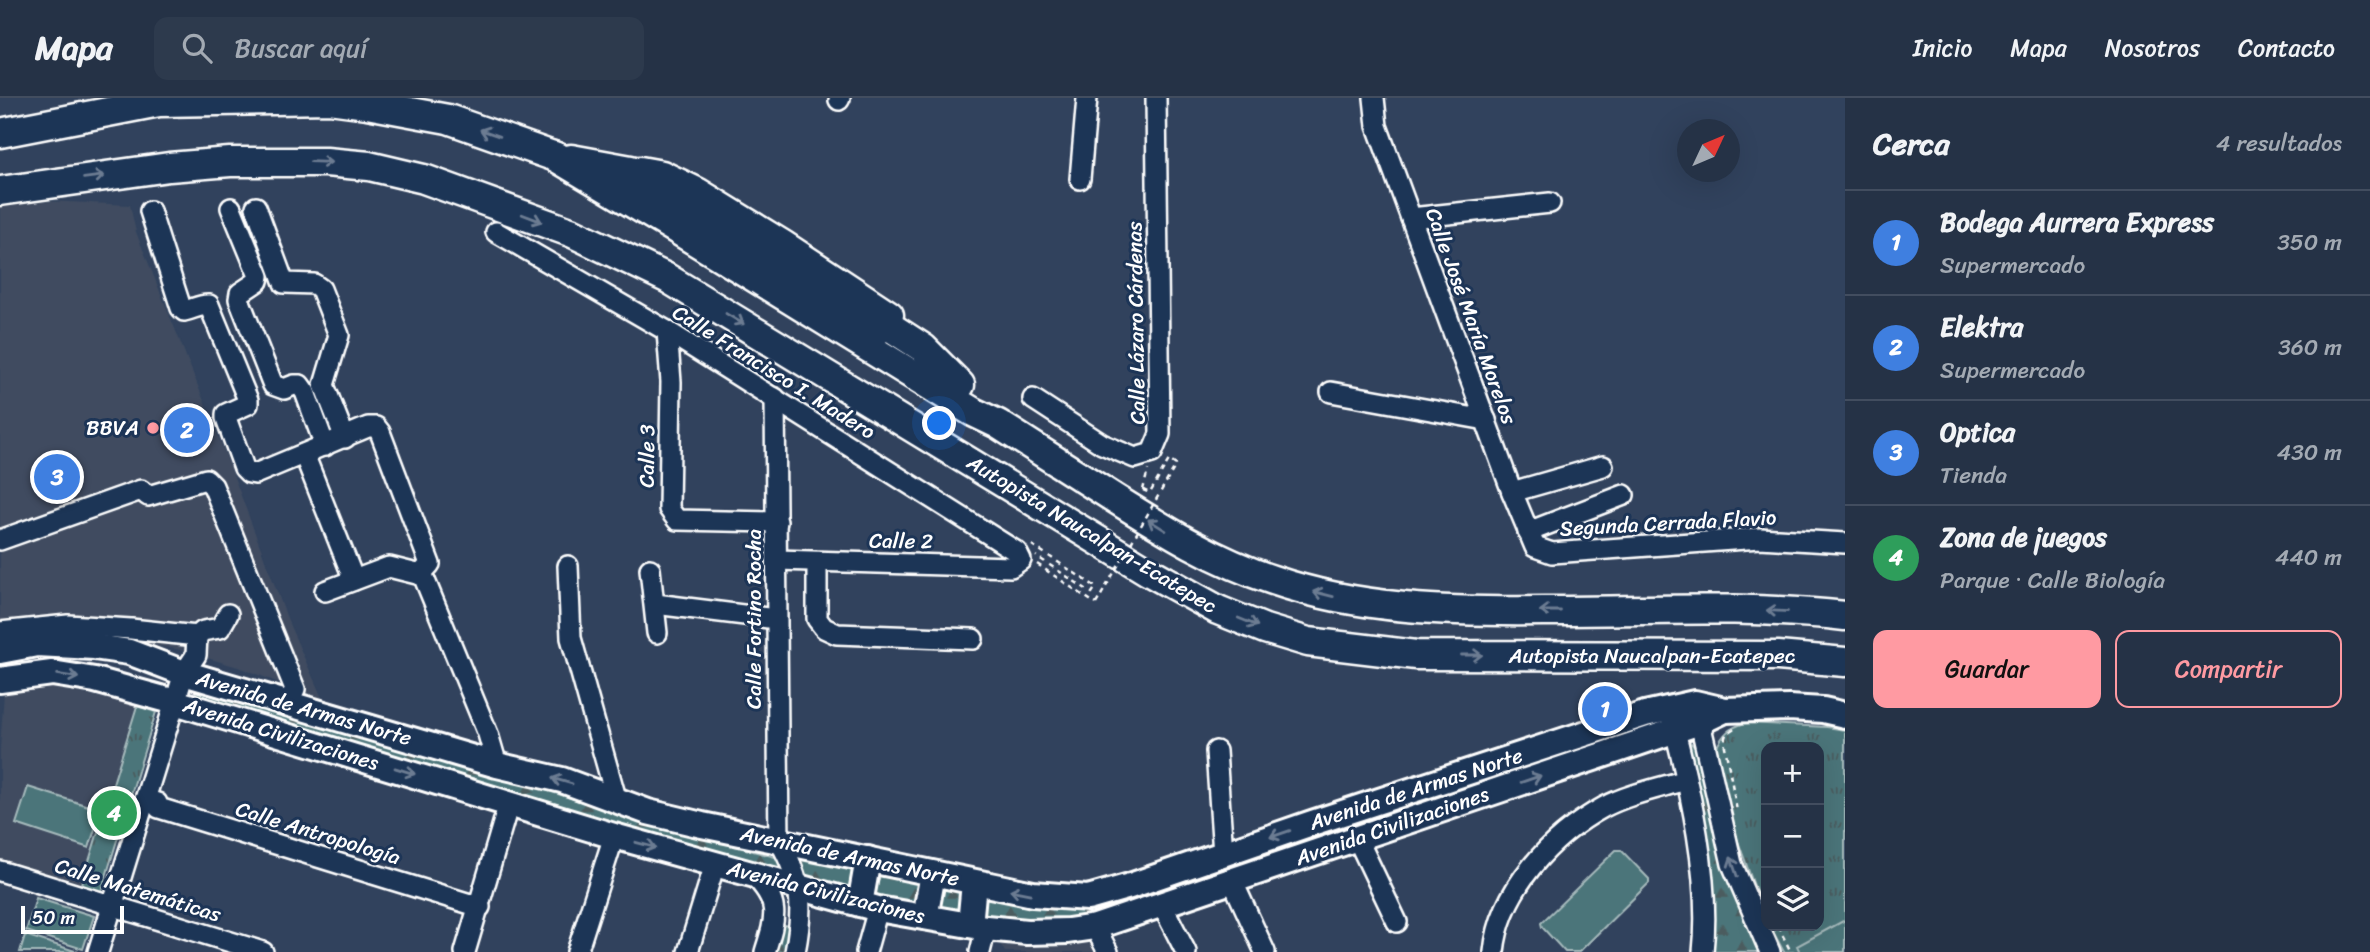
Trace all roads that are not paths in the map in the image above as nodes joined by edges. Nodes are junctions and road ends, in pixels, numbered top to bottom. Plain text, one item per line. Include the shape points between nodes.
1 (128, 98) edge
2 (1087, 98) edge
3 (1156, 98) edge
4 (1374, 98) edge
5 (159, 102) junction
6 (0, 133) edge
7 (554, 156) junction
8 (585, 167) junction
9 (1080, 179) dead end
10 (9, 188) edge
11 (1550, 204) dead end
12 (256, 207) dead end
13 (231, 208) dead end
14 (150, 211) dead end
15 (1411, 218) junction
16 (496, 232) dead end
17 (667, 331) junction
18 (960, 386) junction
19 (1331, 392) dead end
20 (775, 398) junction
21 (1033, 399) dead end
22 (1486, 420) junction
23 (998, 424) junction
24 (345, 438) junction
25 (325, 446) junction
26 (304, 454) junction
27 (1603, 466) dead end
28 (1512, 492) junction
29 (1624, 495) dead end
30 (777, 522) junction
31 (0, 540) edge
32 (1532, 540) junction
33 (1845, 543) edge
34 (1029, 558) joint
35 (777, 559) junction
36 (817, 562) junction
37 (568, 566) dead end
38 (650, 569) dead end
39 (422, 573) junction
40 (354, 580) junction
41 (325, 591) dead end
42 (655, 604) junction
43 (228, 614) dead end
44 (1845, 616) edge
45 (776, 619) junction
46 (0, 632) edge
47 (657, 633) dead end
48 (197, 636) junction
49 (972, 639) dead end
50 (0, 651) edge
51 (1845, 662) edge
52 (184, 673) junction
53 (0, 680) edge
54 (175, 702) junction
55 (288, 703) junction
56 (1698, 713) junction
57 (1845, 715) edge
58 (1672, 719) junction
59 (1216, 751) dead end
60 (496, 765) junction
61 (1686, 780) junction
62 (616, 798) junction
63 (145, 799) junction
64 (509, 803) junction
65 (1312, 823) junction
66 (614, 836) junction
67 (1357, 838) junction
68 (779, 840) junction
69 (1322, 849) junction
70 (1223, 854) junction
71 (868, 859) junction
72 (715, 864) junction
73 (0, 871) edge
74 (933, 874) junction
75 (753, 875) junction
76 (1231, 880) junction
77 (974, 883) junction
78 (797, 886) junction
79 (1069, 896) junction
80 (1162, 905) junction
81 (111, 906) junction
82 (480, 907) junction
83 (869, 907) junction
84 (1761, 912) edge
85 (925, 917) junction
86 (1397, 922) dead end
87 (1095, 927) junction
88 (1068, 931) junction
89 (1771, 931) edge
90 (981, 940) edge
91 (98, 952) edge
92 (262, 952) edge
93 (465, 952) edge
94 (577, 952) edge
95 (688, 952) edge
96 (765, 952) edge
97 (794, 952) edge
98 (866, 952) edge
99 (1108, 952) edge
100 (1186, 952) edge
101 (1265, 952) edge
102 (1494, 952) edge
103 (1703, 952) edge
104 (1770, 952) edge

1 - 5 highway
2 - 9 street
3 - 21 street, Calle Lázaro Cárdenas via 1160,434 1152,453 1136,458 1102,444
4 - 15 street, Calle José María Morelos via 1377,126
5 - 6 highway
7 -> 5 highway, Autopista Naucalpan-Ecatepec via 448,119 367,104 307,99
7 - 8 highway, Autopista Naucalpan-Ecatepec
7 - 18 highway, Autopista Naucalpan-Ecatepec via 662,175 719,205 886,312
7 - 23 highway, Autopista Naucalpan-Ecatepec
8 - 18 highway, Autopista Naucalpan-Ecatepec via 630,180 687,211
8 - 23 highway, Autopista Naucalpan-Ecatepec via 768,271
10 -> 51 highway, Autopista Naucalpan-Ecatepec via 169,167 326,162 369,166 480,198 573,233 667,278 1186,594 1265,629 1308,642 1416,655 1777,656
11 - 15 street
12 - 24 street via 284,283 314,284 326,300 339,335 324,385
13 - 25 street via 258,276 239,299 273,385 284,389 300,386
14 - 26 street via 181,308 187,311 209,305 248,400 226,414 244,468 255,474
15 - 22 street, Calle José María Morelos
16 - 17 street, Calle Francisco I. Madero
17 - 20 street, Calle Francisco I. Madero
17 - 30 street, Calle 3 via 669,509 677,520
18 - 23 highway, Autopista Naucalpan-Ecatepec
19 - 22 street
20 - 30 street, Calle Fortino Rocha
20 - 34 street, Calle Francisco I. Madero
22 - 28 street, Calle José María Morelos
44 -> 23 highway, Autopista Naucalpan-Ecatepec via 1741,609 1486,611 1401,607 1335,597 1216,558
24 - 25 street
24 - 39 street via 368,428 380,432 430,564
25 - 26 street
26 - 40 street
27 - 28 street
28 - 32 street, Calle José María Morelos
29 - 32 street
30 - 35 street, Calle Fortino Rocha
31 - 55 street via 141,490 148,496 206,479 213,486 295,689
32 - 33 street, Segunda Cerrada Flavio via 1552,553 1760,538
34 - 36 street, Calle 2 via 1011,567
35 - 36 street, Calle 2
35 - 45 street, Calle Fortino Rocha
36 - 49 street via 817,619 824,628 837,634
37 - 62 street via 571,638
38 - 42 street
39 - 40 street via 389,567
39 - 60 street via 488,734
40 - 41 street
42 - 45 street
42 - 47 street
43 - 48 street via 220,628
45 - 68 street, Calle Fortino Rocha
46 - 48 street via 68,625
48 - 52 street via 196,655
50 - 52 main road, Avenida de Armas Norte via 37,644 94,647 129,652
52 - 54 street
52 - 55 main road, Avenida de Armas Norte
53 -> 54 main road, Avenida Civilizaciones via 52,673
54 - 63 street
54 -> 64 main road, Avenida Civilizaciones
55 - 60 main road, Avenida de Armas Norte
56 - 57 main road via 1730,719 1800,709
56 - 58 main road, Avenida de Armas Norte
84 -> 56 street via 1732,864
58 - 61 street
58 - 65 main road, Avenida de Armas Norte via 1645,714
67 -> 58 main road, Avenida Civilizaciones
59 - 70 street
62 -> 60 main road, Avenida de Armas Norte
61 - 102 street via 1605,806 1561,837 1518,884
61 - 103 street via 1703,875
62 - 68 main road, Avenida de Armas Norte via 688,822
63 - 81 street
63 - 82 street, Calle Antropología via 159,808
64 - 66 main road, Avenida Civilizaciones
64 - 82 street
65 - 69 main road
65 -> 70 main road, Avenida de Armas Norte
66 -> 72 main road, Avenida Civilizaciones
66 - 94 street
67 - 69 main road, Avenida Civilizaciones
67 - 86 street
68 - 71 main road, Avenida de Armas Norte
68 - 78 street via 792,863
69 - 76 main road, Avenida Civilizaciones
70 - 79 main road, Avenida de Armas Norte via 1088,898
71 - 74 main road, Avenida de Armas Norte
71 - 83 main road
72 - 75 main road, Avenida Civilizaciones
72 - 95 street
73 - 81 street, Calle Matemáticas
74 - 77 main road, Avenida de Armas Norte
74 - 85 main road
75 - 78 main road, Avenida Civilizaciones
75 - 96 street via 774,902
76 - 80 main road, Avenida Civilizaciones
76 - 101 street
79 -> 77 main road, Avenida de Armas Norte
77 - 90 main road
78 - 83 main road, Avenida Civilizaciones
78 - 97 street via 801,914
79 - 88 main road
80 - 87 main road, Avenida Civilizaciones
80 - 100 street
81 - 91 street
81 - 92 street, Calle Matemáticas
82 - 93 street
83 - 85 main road, Avenida Civilizaciones
83 - 98 street
85 - 90 main road, Avenida Civilizaciones
87 - 88 main road, Avenida Civilizaciones
87 - 99 street
88 - 90 main road, Avenida Civilizaciones
89 - 104 street

